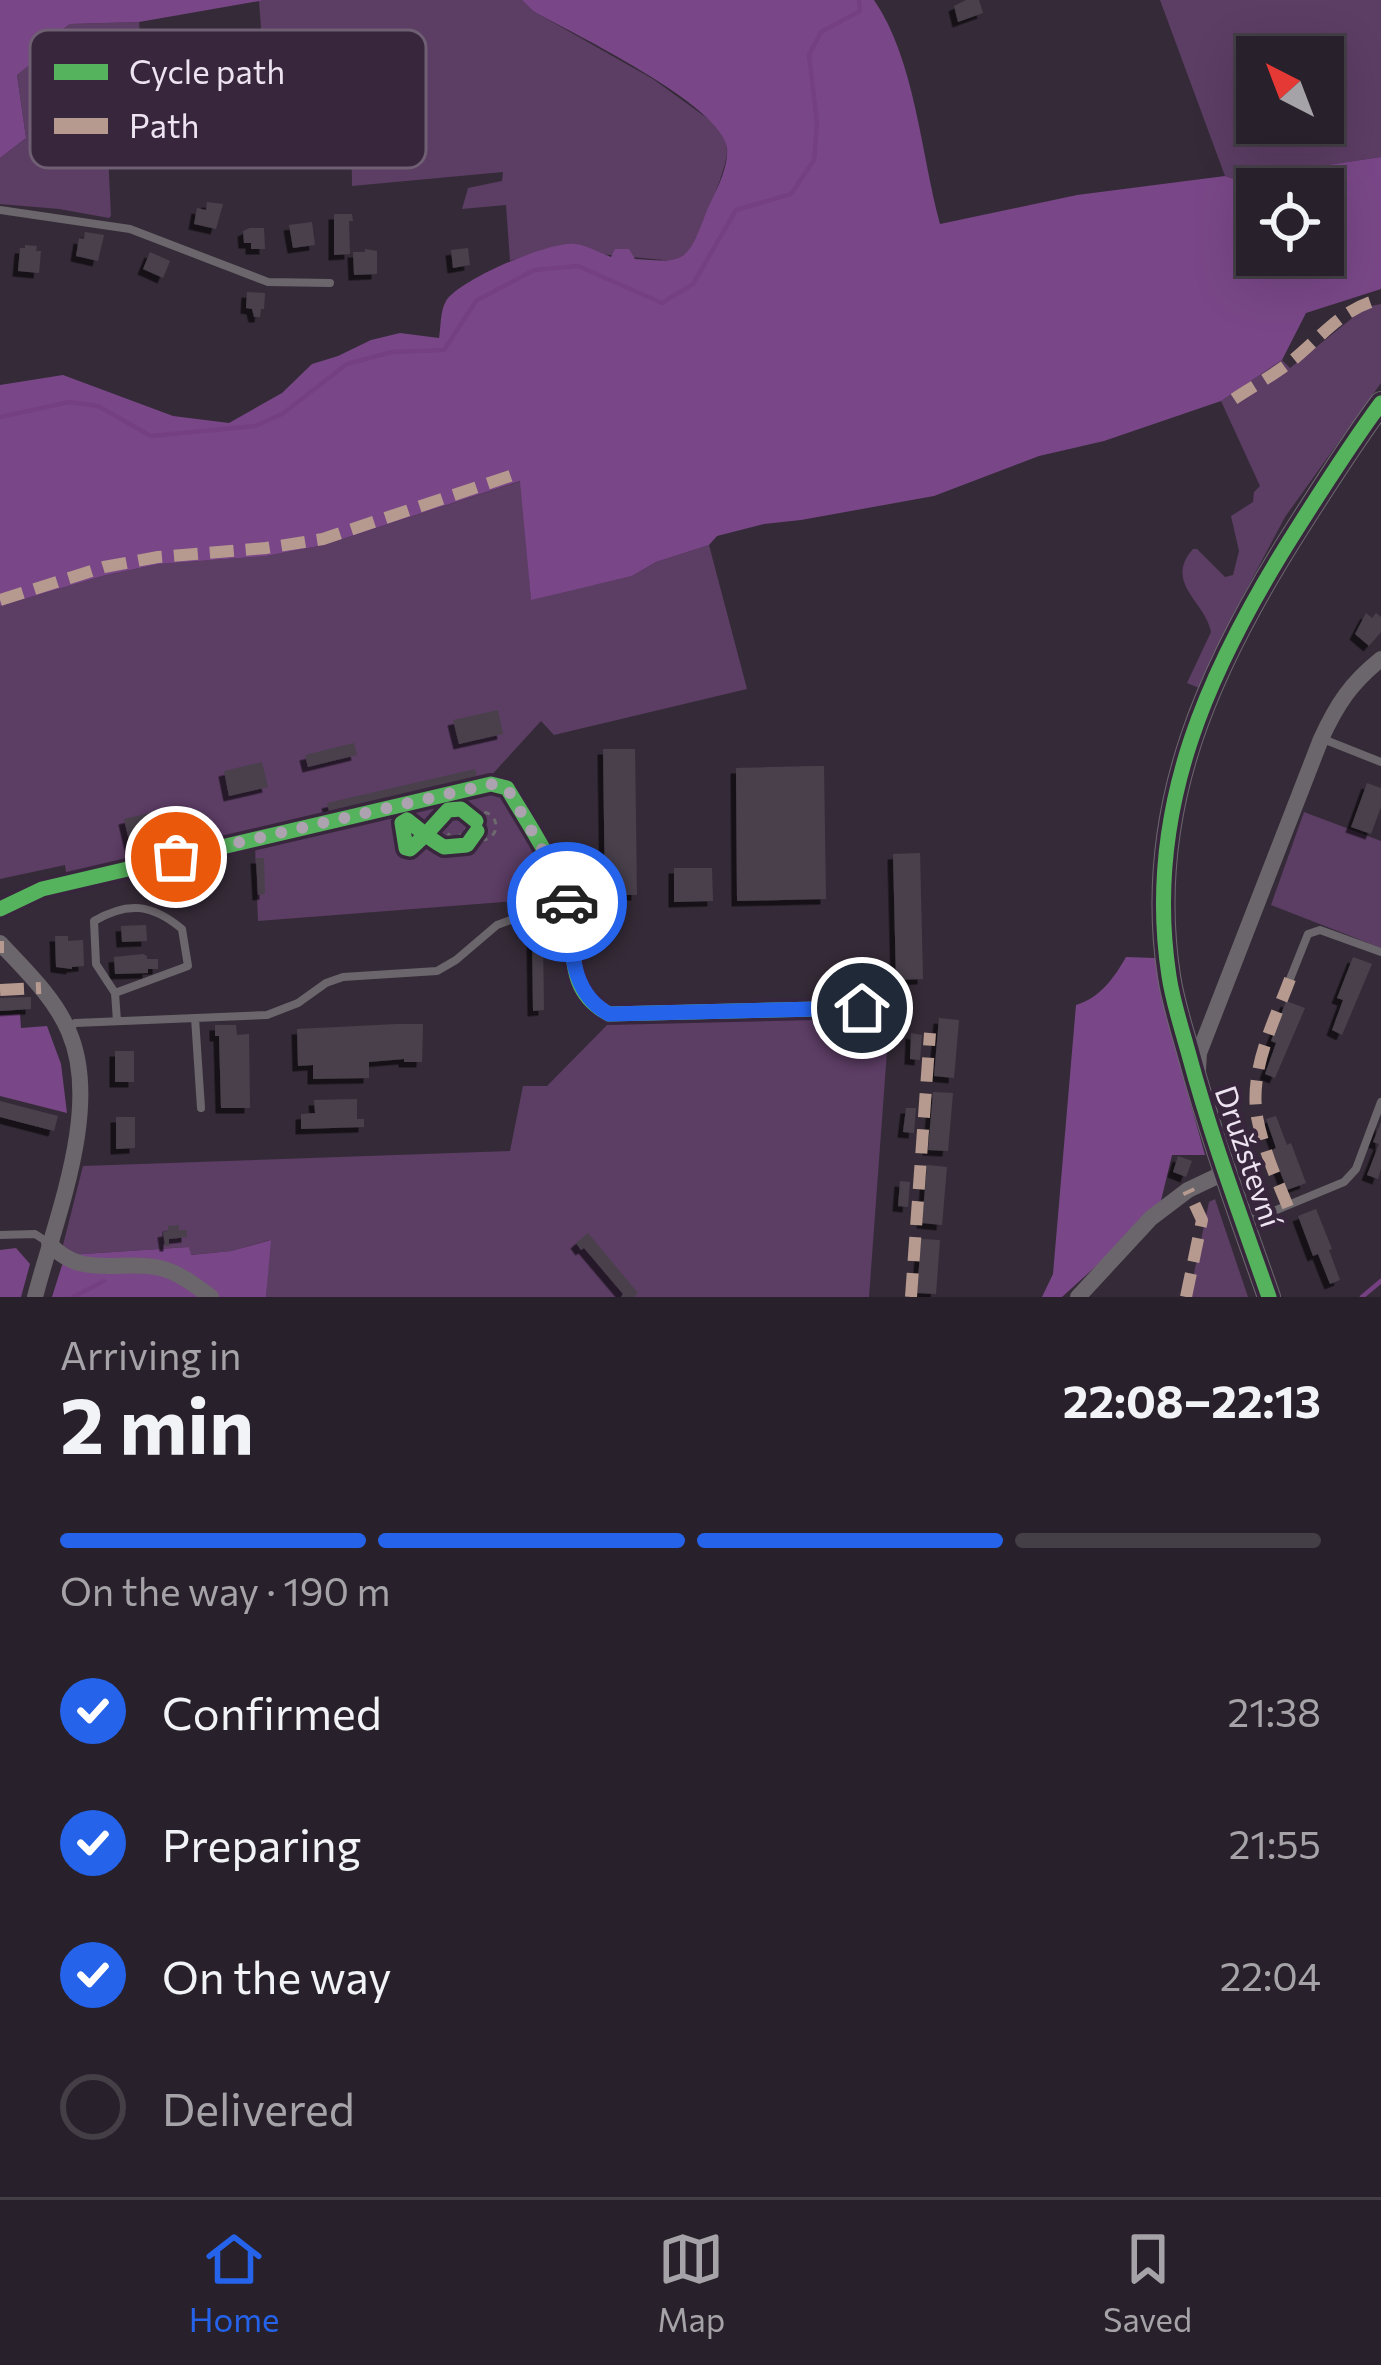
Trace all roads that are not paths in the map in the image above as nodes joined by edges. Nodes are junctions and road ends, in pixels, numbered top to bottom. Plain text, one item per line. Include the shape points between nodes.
1 (0, 210) edge
2 (330, 283) dead end
3 (1381, 404) edge
4 (1381, 659) edge
5 (1321, 739) junction
6 (1381, 761) edge
7 (0, 909) edge
8 (552, 912) dead end
9 (0, 943) edge
10 (1381, 952) edge
11 (1290, 979) dead end
12 (116, 993) junction
13 (862, 1008) dead end
14 (195, 1018) junction
15 (117, 1021) junction
16 (68, 1029) junction
17 (1196, 1083) junction
18 (1381, 1102) edge
19 (201, 1108) dead end
20 (1226, 1172) junction
21 (1244, 1224) junction
22 (0, 1234) edge
23 (49, 1243) junction
24 (35, 1297) edge
25 (211, 1297) edge
26 (1078, 1297) edge
27 (1269, 1297) edge

1 - 2 lane via 130,229 268,282
3 - 17 street, Družstevní via 1259,587 1184,755 1166,840 1163,918
4 - 5 street via 1356,679
5 - 6 lane
5 - 17 street via 1199,1054
7 - 13 street via 42,889 491,784 507,788 566,891 575,976 599,1008
8 - 14 lane via 497,925 437,970 344,976 267,1015
9 - 16 street
10 - 11 lane via 1320,930 1307,934
12 - 12 lane via 96,964 94,921 114,910 161,912 182,929 188,966
12 - 15 lane
14 - 15 lane
14 - 19 lane
15 - 16 lane
16 - 23 street via 82,1111
17 - 20 street, Družstevní
18 - 21 lane via 1344,1182
20 - 21 street, Družstevní
20 - 26 street via 1151,1218
21 - 27 street, Družstevní
22 - 23 lane via 35,1234
23 - 24 street
23 - 25 street via 61,1257 92,1265 160,1268

